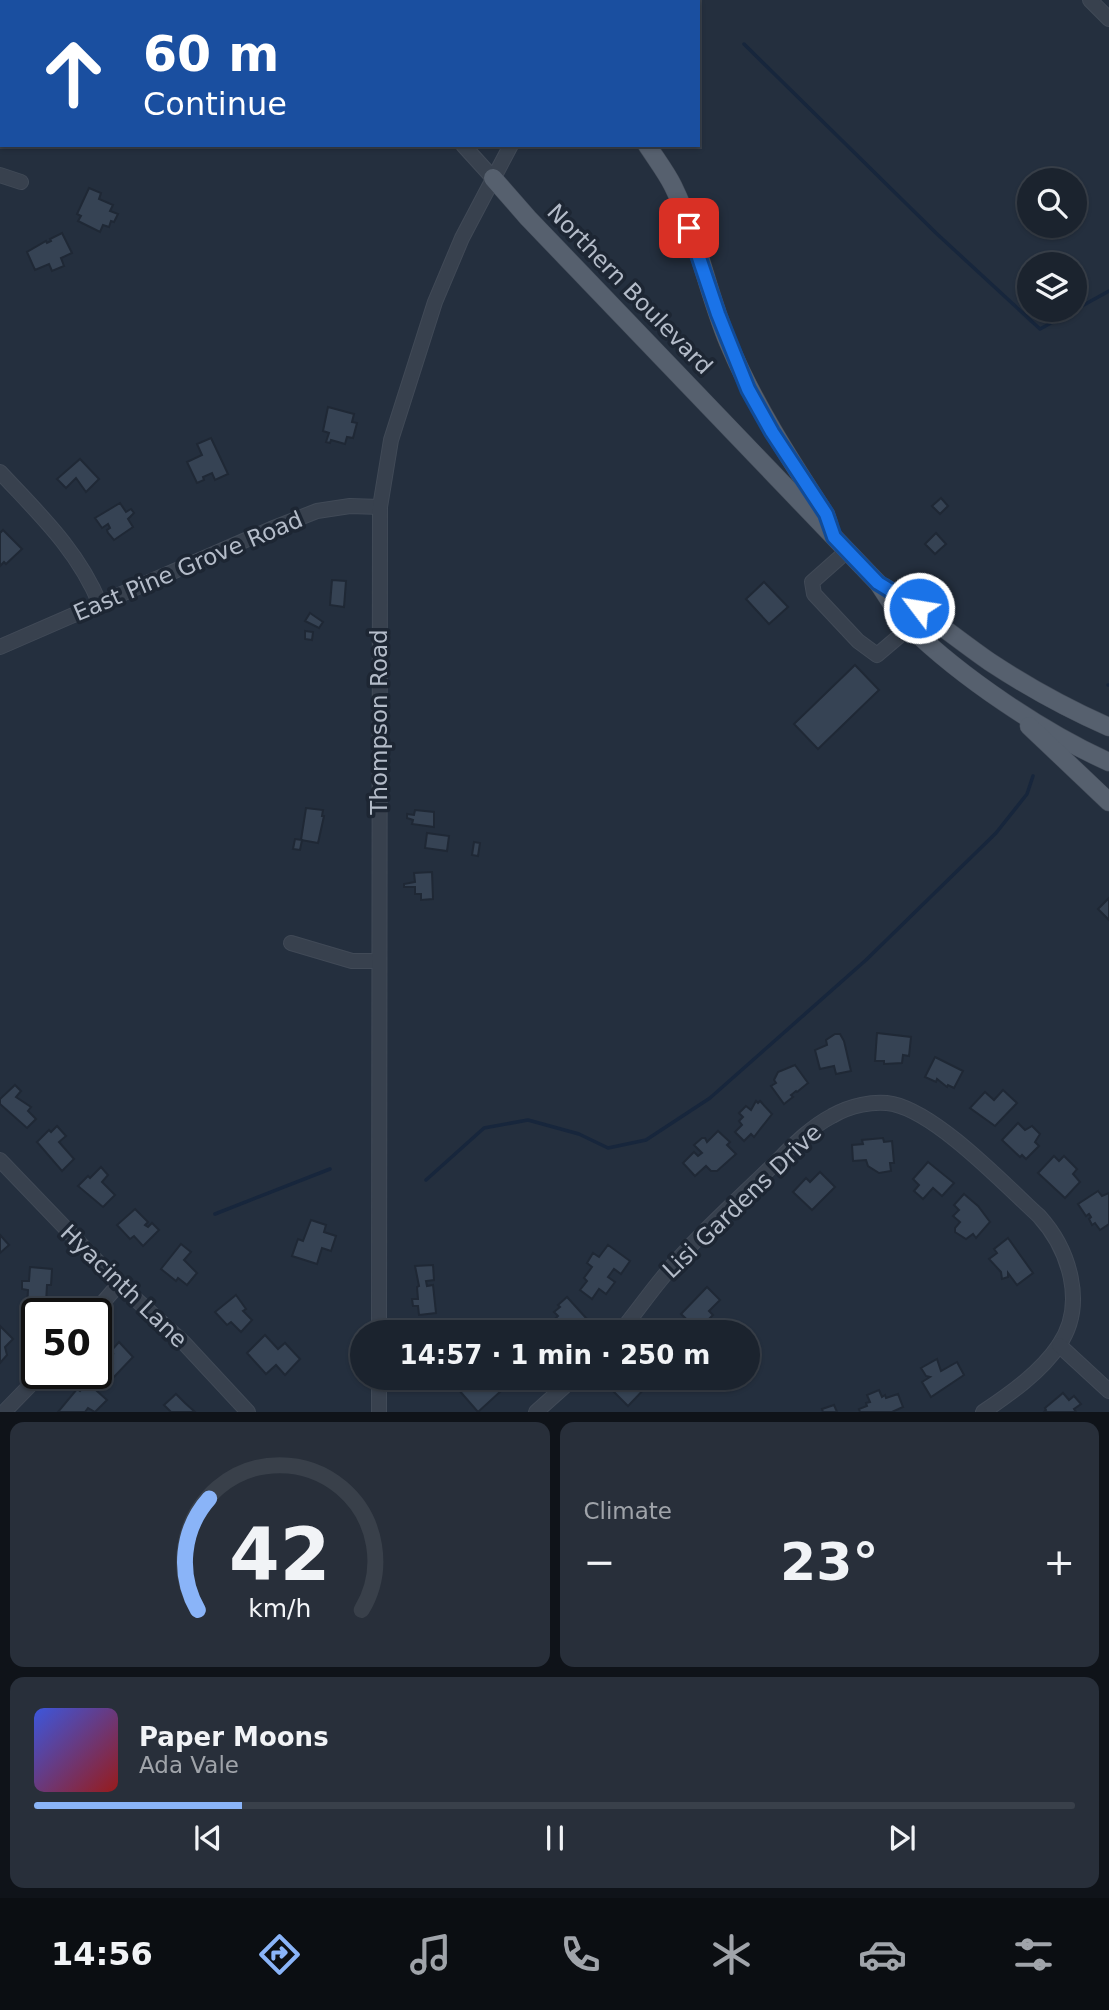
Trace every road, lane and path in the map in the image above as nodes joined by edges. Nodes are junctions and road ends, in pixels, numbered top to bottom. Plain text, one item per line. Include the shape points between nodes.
1 (1090, 0) edge
2 (1109, 19) edge
3 (465, 147) edge
4 (510, 147) edge
5 (648, 147) edge
6 (0, 175) edge
7 (493, 178) junction
8 (21, 182) dead end
9 (0, 472) edge
10 (380, 507) junction
11 (834, 537) junction
12 (847, 551) junction
13 (878, 583) junction
14 (100, 604) junction
15 (910, 627) junction
16 (0, 647) edge
17 (1004, 702) junction
18 (1109, 727) edge
19 (1109, 762) edge
20 (1109, 802) edge
21 (292, 943) dead end
22 (379, 961) junction
23 (0, 1160) edge
24 (119, 1284) junction
25 (107, 1298) edge
26 (379, 1320) edge
27 (630, 1320) edge
28 (1059, 1345) junction
29 (26, 1389) edge
30 (379, 1390) edge
31 (561, 1390) edge
32 (1109, 1391) edge
33 (4, 1412) edge
34 (248, 1412) edge
35 (379, 1412) edge
36 (537, 1412) edge
37 (983, 1412) edge

1 - 2 street
3 - 7 street
4 - 7 street, Thompson Road
5 - 11 main road via 682,208 748,389 826,514
6 - 8 street
7 - 10 street, Thompson Road via 435,302 391,440
7 - 11 main road, Northern Boulevard
9 - 14 street via 62,538
10 - 14 street, East Pine Grove Road via 317,511
10 - 22 street, Thompson Road
11 - 12 main road, Northern Boulevard
12 - 13 main road, Northern Boulevard
12 - 15 street via 812,582 814,594 877,655
13 - 15 main road, Northern Boulevard
13 - 18 main road, Northern Boulevard via 991,662
14 - 16 street, East Pine Grove Road
15 - 17 main road, Northern Boulevard
17 - 19 main road, Northern Boulevard
17 - 20 main road
21 - 22 street via 352,961
22 - 26 street, Thompson Road
23 - 24 street, Hyacinth Lane
24 - 25 street
24 - 34 street, Hyacinth Lane via 184,1343
27 - 28 street, Lisi Gardens Drive via 709,1226 807,1133 831,1116 881,1102 919,1114 941,1128 1054,1232 1072,1282 1070,1319
28 - 32 street
28 - 37 street, Lisi Gardens Drive via 1042,1366
29 - 33 street
30 - 35 street
31 - 36 street

